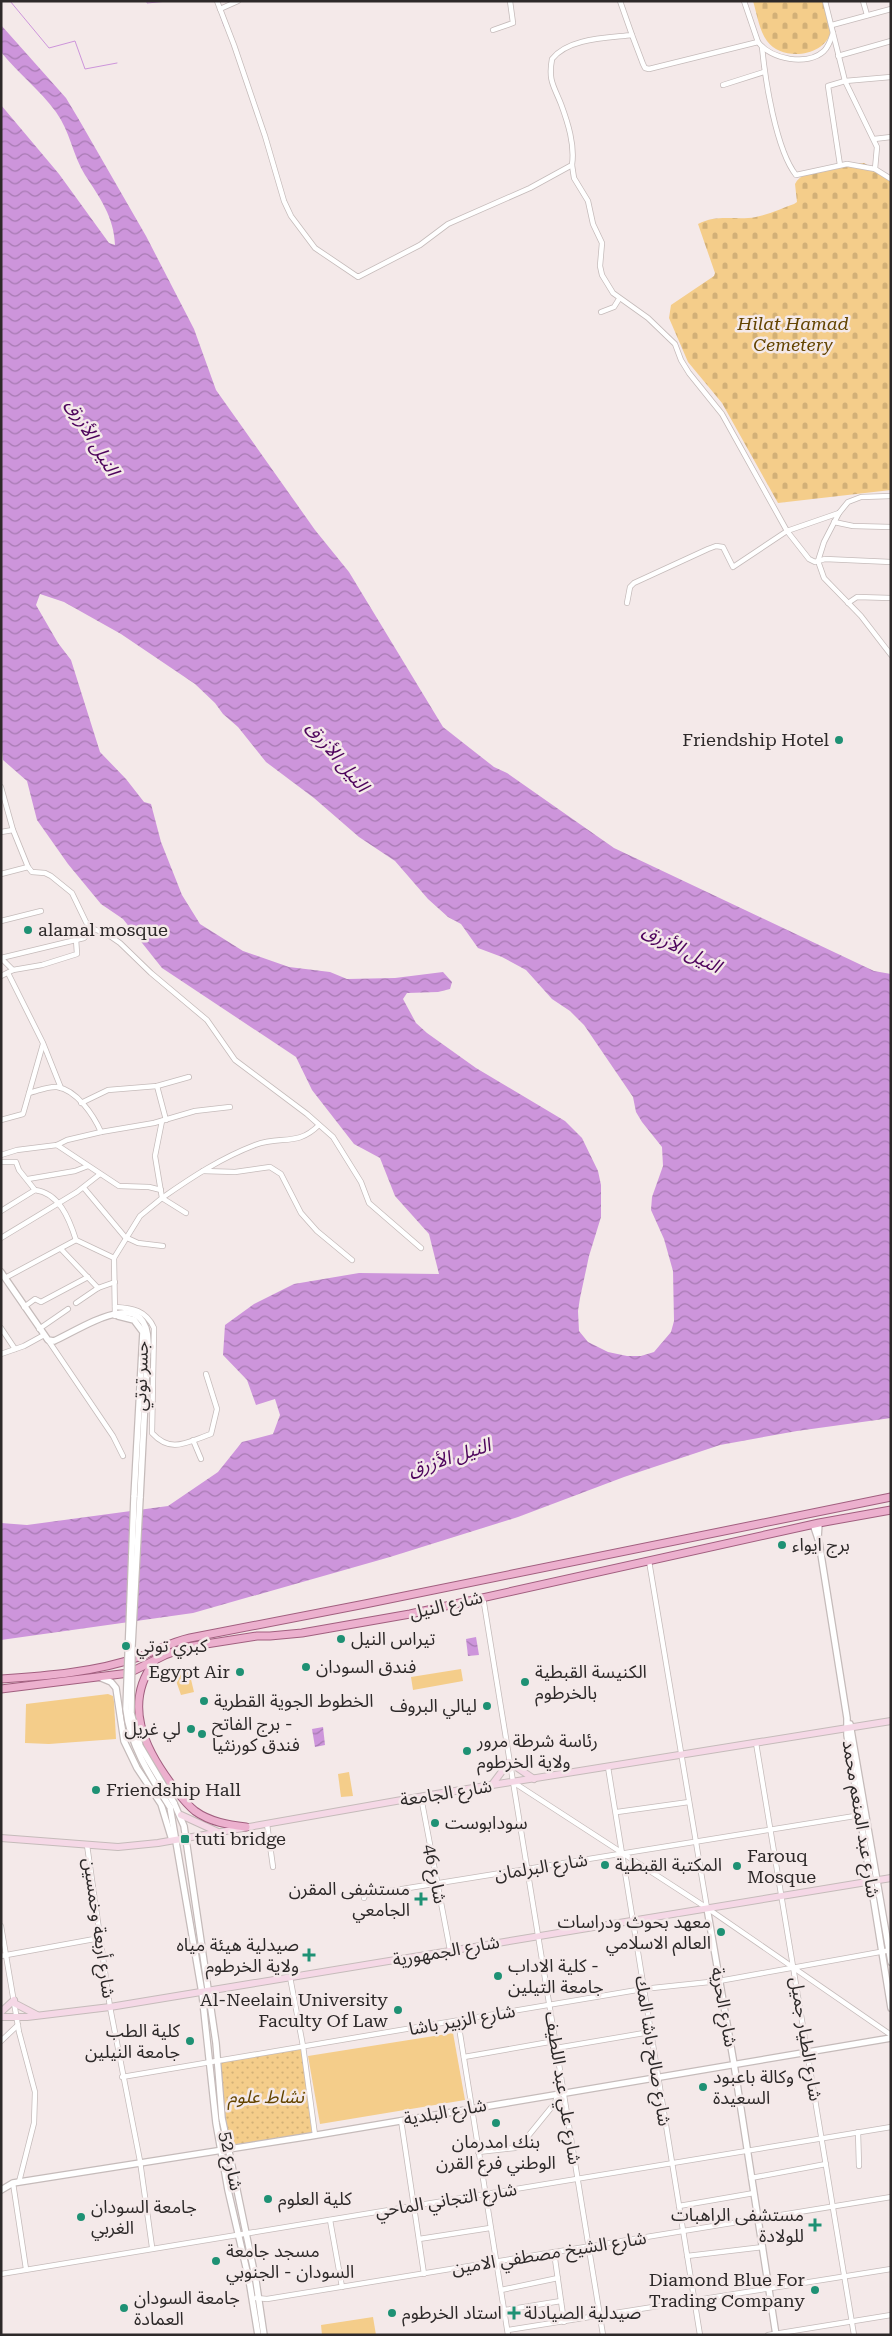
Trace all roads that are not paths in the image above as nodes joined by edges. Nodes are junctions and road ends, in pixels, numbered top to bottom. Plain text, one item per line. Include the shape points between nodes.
1 (217, 1) edge
2 (238, 1) edge
3 (510, 1) edge
4 (620, 1) edge
5 (744, 1) edge
6 (825, 1) edge
7 (863, 1) edge
8 (220, 9) junction
9 (891, 9) edge
10 (866, 15) junction
11 (832, 26) junction
12 (492, 30) dead end
13 (833, 33) junction
14 (632, 35) junction
15 (891, 41) edge
16 (758, 42) junction
17 (762, 47) junction
18 (838, 56) junction
19 (764, 72) junction
20 (891, 77) edge
21 (845, 81) junction
22 (723, 84) dead end
23 (891, 137) edge
24 (874, 139) junction
25 (572, 165) junction
26 (840, 165) junction
27 (876, 169) junction
28 (891, 179) edge
29 (619, 299) junction
30 (601, 312) dead end
31 (891, 496) edge
32 (839, 513) junction
33 (834, 522) junction
34 (891, 527) edge
35 (787, 531) junction
36 (818, 561) junction
37 (891, 562) edge
38 (891, 598) edge
39 (848, 603) junction
40 (627, 604) dead end
41 (891, 656) edge
42 (1, 787) edge
43 (13, 830) junction
44 (1, 832) edge
45 (28, 867) junction
46 (1, 874) edge
47 (41, 911) dead end
48 (1, 921) edge
49 (92, 929) junction
50 (76, 939) junction
51 (1, 958) edge
52 (12, 970) junction
53 (8, 973) junction
54 (1, 976) edge
55 (43, 1044) junction
56 (189, 1077) dead end
57 (157, 1086) junction
58 (61, 1088) junction
59 (29, 1093) junction
60 (81, 1103) junction
61 (230, 1107) dead end
62 (1, 1120) edge
63 (164, 1121) junction
64 (319, 1125) junction
65 (101, 1132) junction
66 (57, 1145) junction
67 (1, 1155) edge
68 (1, 1162) edge
69 (88, 1166) junction
70 (202, 1171) junction
71 (100, 1174) junction
72 (28, 1180) junction
73 (84, 1188) junction
74 (35, 1190) junction
75 (161, 1190) junction
76 (162, 1198) junction
77 (59, 1202) junction
78 (1, 1211) edge
79 (186, 1213) dead end
80 (125, 1236) junction
81 (1, 1238) edge
82 (76, 1240) junction
83 (163, 1246) dead end
84 (420, 1248) dead end
85 (61, 1249) junction
86 (114, 1258) junction
87 (352, 1260) dead end
88 (1, 1272) edge
89 (88, 1277) junction
90 (5, 1278) junction
91 (115, 1282) junction
92 (98, 1288) junction
93 (76, 1303) dead end
94 (24, 1307) junction
95 (68, 1309) dead end
96 (115, 1312) junction
97 (1, 1328) edge
98 (39, 1329) junction
99 (49, 1339) junction
100 (15, 1349) junction
101 (1, 1354) edge
102 (206, 1374) dead end
103 (193, 1440) junction
104 (122, 1456) dead end
105 (201, 1458) dead end
106 (891, 1497) edge
107 (882, 1499) junction
108 (891, 1510) edge
109 (881, 1511) junction
110 (816, 1524) junction
111 (649, 1561) junction
112 (482, 1597) junction
113 (156, 1660) junction
114 (99, 1677) junction
115 (2, 1678) edge
116 (2, 1689) edge
117 (891, 1721) edge
118 (849, 1728) junction
119 (756, 1743) junction
120 (681, 1755) junction
121 (509, 1762) junction
122 (608, 1767) junction
123 (534, 1779) junction
124 (513, 1782) junction
125 (492, 1786) junction
126 (421, 1797) junction
127 (186, 1802) junction
128 (689, 1802) junction
129 (172, 1805) junction
130 (180, 1812) junction
131 (617, 1812) junction
132 (863, 1815) junction
133 (267, 1824) junction
134 (246, 1827) junction
135 (771, 1829) junction
136 (219, 1832) junction
137 (1, 1838) edge
138 (185, 1838) junction
139 (174, 1840) junction
140 (696, 1842) junction
141 (87, 1845) junction
142 (621, 1854) junction
143 (273, 1867) dead end
144 (527, 1869) junction
145 (891, 1878) edge
146 (874, 1880) junction
147 (437, 1884) junction
148 (364, 1897) dead end
149 (782, 1898) junction
150 (707, 1908) junction
151 (632, 1920) junction
152 (1, 1926) edge
153 (538, 1935) junction
154 (100, 1938) junction
155 (450, 1950) junction
156 (887, 1951) edge
157 (4, 1955) edge
158 (891, 1962) edge
159 (794, 1968) junction
160 (290, 1977) junction
161 (719, 1981) junction
162 (643, 1989) junction
163 (890, 1990) edge
164 (205, 1992) junction
165 (14, 2002) junction
166 (549, 2006) junction
167 (110, 2007) junction
168 (891, 2008) edge
169 (1, 2012) edge
170 (40, 2016) junction
171 (1, 2017) edge
172 (17, 2017) junction
173 (458, 2021) junction
174 (18, 2025) junction
175 (650, 2032) junction
176 (891, 2036) edge
177 (555, 2040) junction
178 (1, 2041) edge
179 (303, 2046) junction
180 (556, 2048) junction
181 (807, 2052) junction
182 (464, 2056) junction
183 (217, 2061) junction
184 (210, 2064) junction
185 (734, 2064) junction
186 (122, 2077) junction
187 (657, 2077) junction
188 (561, 2092) junction
189 (472, 2107) junction
190 (401, 2120) junction
191 (891, 2127) edge
192 (858, 2132) junction
193 (315, 2135) junction
194 (822, 2138) junction
195 (229, 2148) junction
196 (221, 2150) junction
197 (747, 2151) junction
198 (478, 2152) junction
199 (140, 2161) junction
200 (672, 2163) junction
201 (826, 2164) junction
202 (858, 2166) dead end
203 (751, 2178) junction
204 (578, 2179) junction
205 (16, 2182) junction
206 (2, 2188) edge
207 (754, 2193) junction
208 (484, 2194) junction
209 (891, 2197) edge
210 (413, 2205) junction
211 (679, 2206) junction
212 (833, 2206) junction
213 (759, 2219) junction
214 (330, 2220) junction
215 (490, 2228) junction
216 (683, 2231) junction
217 (242, 2234) junction
218 (419, 2239) junction
219 (152, 2247) junction
220 (589, 2247) junction
221 (763, 2247) junction
222 (554, 2252) junction
223 (687, 2256) junction
224 (497, 2262) junction
225 (26, 2269) junction
226 (891, 2270) edge
227 (1, 2274) edge
228 (424, 2274) junction
229 (558, 2278) junction
230 (844, 2278) junction
231 (342, 2287) junction
232 (501, 2290) junction
233 (768, 2290) junction
234 (251, 2295) junction
235 (259, 2298) junction
236 (561, 2301) junction
237 (694, 2302) junction
238 (505, 2310) junction
239 (891, 2315) edge
240 (600, 2316) junction
241 (564, 2322) junction
242 (852, 2322) junction
243 (508, 2332) edge
244 (698, 2334) edge
245 (775, 2334) edge
246 (258, 2335) edge
247 (264, 2335) edge
248 (604, 2335) edge
249 (768, 2335) edge
250 (854, 2335) edge

1 - 8 street
2 - 8 street
3 - 12 street via 513,23
4 - 14 street
5 - 16 street
6 - 11 street
7 - 10 street
8 - 25 street via 291,216 315,248 358,277 420,245 448,224
9 - 10 street
10 - 11 street
11 - 13 street
13 - 17 street via 823,52 806,59 777,55
13 - 18 street
14 - 16 street via 643,64 649,69
14 - 25 street via 563,48 552,59 551,85 566,121
15 - 18 street
16 - 17 street
17 - 19 street
18 - 21 street
19 - 22 street
19 - 26 street via 783,151 796,175
20 - 21 street
21 - 24 street
21 - 26 street via 830,84 827,89
23 - 24 street
24 - 27 street via 878,155
25 - 29 street via 574,178 588,201 593,224 602,243 602,275
26 - 27 street
27 - 28 street
29 - 30 street via 614,307
29 - 35 street via 648,318 675,344 680,360 722,414
31 - 32 street via 854,499
32 - 33 street
32 - 35 street
33 - 34 street
33 - 36 street
35 - 36 street via 809,559
35 - 40 street via 733,568 723,546 708,549 634,584 630,587
36 - 37 street
36 - 39 street via 824,578
38 - 39 street via 857,597
39 - 41 street
42 - 43 street
43 - 44 street
43 - 45 street
45 - 46 street
45 - 49 street via 32,872 45,873 72,893
47 - 48 street
49 - 50 street via 84,938
49 - 64 street via 108,934 120,943 151,974 207,1020 235,1060
50 - 51 street
50 - 52 street via 77,954
51 - 52 street
52 - 53 street
53 - 54 street
53 - 55 street
55 - 58 street
55 - 59 street
56 - 57 street
57 - 60 street via 108,1090
57 - 63 street
58 - 59 street
58 - 60 street
59 - 62 street via 23,1114
60 - 65 street via 93,1114
61 - 63 street via 195,1111
63 - 65 street
63 - 75 street via 155,1156
64 - 70 street via 298,1140 272,1140 255,1145
64 - 84 street via 333,1137 361,1182 369,1203
65 - 66 street
66 - 67 street
66 - 69 street
68 - 72 street via 16,1162
69 - 71 street
69 - 72 street
70 - 76 street
70 - 87 street via 235,1172 270,1167 281,1174 306,1219
71 - 73 street
71 - 75 street via 119,1186
72 - 74 street
73 - 77 street
73 - 80 street
74 - 77 street via 51,1194
74 - 78 street
75 - 76 street
76 - 79 street
76 - 80 street via 140,1216
77 - 81 street
77 - 82 street
80 - 83 street via 138,1243
80 - 86 street
82 - 85 street
82 - 86 street
85 - 89 street
85 - 90 street
86 - 91 street
88 - 90 street
89 - 92 street
89 - 94 street via 41,1302 35,1300
90 - 94 street
91 - 92 street
91 - 96 street
92 - 93 street
94 - 98 street
95 - 98 street
96 - 99 street
96 - 103 street via 133,1308 148,1318 154,1328 152,1433 162,1444 175,1446
96 - 129 street, جسر توتي, bridge via 130,1313 146,1326 131,1706 140,1746
97 - 100 street
98 - 99 street
99 - 100 street
99 - 104 street via 113,1436
100 - 101 street
102 - 103 street via 217,1410 211,1434
103 - 105 street
106 - 107 main road, شارع النيل
107 - 109 main road via 887,1505
107 - 115 main road, شارع النيل via 190,1638 104,1666
108 - 109 main road, شارع النيل
109 - 110 main road, شارع النيل
110 - 111 main road, شارع النيل
110 - 118 street, شارع عبد المنعم محمد
111 - 112 main road, شارع النيل
111 - 120 street, شارع الحرية
112 - 113 main road, شارع النيل via 372,1621 187,1647
112 - 121 street, شارع علي عبد اللطيف
113 - 114 main road, شارع النيل via 128,1673
113 - 127 main road via 140,1690 140,1723 160,1770
114 - 116 main road, شارع النيل
114 - 139 street via 116,1688 124,1741 161,1804
115 - 116 main road
117 - 118 main road, شارع الجامعة
118 - 119 main road, شارع الجامعة
118 - 132 street, شارع عبد المنعم محمد
119 - 120 main road, شارع الجامعة
119 - 135 street, شارع الطيار جميل
120 - 122 main road, شارع الجامعة
120 - 128 street, شارع الحرية
121 - 123 main road
121 - 124 street, شارع علي عبد اللطيف
121 - 125 main road
122 - 123 main road, شارع الجامعة
122 - 131 street, شارع صالح باشا المك
123 - 124 main road, شارع الجامعة
124 - 125 main road, شارع الجامعة
124 - 142 street
124 - 144 street, شارع علي عبد اللطيف
125 - 126 main road, شارع الجامعة
126 - 133 main road, شارع الجامعة
126 - 147 street, شارع 46
127 - 130 street
127 - 134 main road via 211,1820
128 - 131 street
128 - 140 street, شارع الحرية
129 - 130 street, جسر توتي
129 - 139 street
130 - 136 main road
130 - 138 street, شارع 52
131 - 142 street, شارع صالح باشا المك
132 - 135 street, شارع البرلمان
132 - 146 street, شارع عبد المنعم محمد
133 - 134 main road, شارع الجامعة
133 - 143 street
134 - 136 main road, شارع الجامعة
135 - 140 street, شارع البرلمان
135 - 149 street, شارع الطيار جميل
136 - 138 main road, شارع الجامعة
137 - 141 main road, شارع الجامعة
138 - 139 main road, شارع الجامعة
138 - 164 street, شارع 52
139 - 141 main road, شارع الجامعة via 118,1847
139 - 164 street, شارع 52
140 - 142 street, شارع البرلمان
140 - 150 street, شارع الحرية
141 - 154 street, شارع أربعة وخمسين
142 - 144 street, شارع البرلمان
142 - 150 street
142 - 151 street, شارع صالح باشا المك
144 - 147 street, شارع البرلمان
144 - 153 street, شارع علي عبد اللطيف
145 - 146 main road, شارع الجمهورية
146 - 149 main road, شارع الجمهورية
146 - 156 street, شارع عبد المنعم محمد
147 - 148 street, شارع البرلمان
147 - 155 street, شارع 46
149 - 150 main road, شارع الجمهورية
149 - 159 street, شارع الطيار جميل
150 - 151 main road, شارع الجمهورية
150 - 159 street
150 - 161 street, شارع الحرية
151 - 153 main road, شارع الجمهورية
151 - 162 street, شارع صالح باشا المك
152 - 157 street
153 - 155 main road, شارع الجمهورية
153 - 166 street, شارع علي عبد اللطيف
154 - 157 street
154 - 167 street, شارع أربعة وخمسين
155 - 160 main road, شارع الجمهورية
156 - 158 street, شارع عبد المنعم محمد
156 - 159 street, شارع الزبير باشا
156 - 163 street, شارع عبد المنعم محمد
157 - 165 street
159 - 161 street, شارع الزبير باشا
159 - 176 street
159 - 181 street, شارع الطيار جميل
160 - 164 main road, شارع الجمهورية
160 - 179 street
161 - 162 street, شارع الزبير باشا
161 - 185 street, شارع الحرية
162 - 166 street, شارع الزبير باشا
162 - 175 street, شارع صالح باشا المك
163 - 168 street, شارع عبد المنعم محمد
164 - 167 main road, شارع الجمهورية
164 - 183 street, شارع 52
164 - 184 street, شارع 52
165 - 169 main road
165 - 170 main road
165 - 172 street
166 - 173 street, شارع الزبير باشا
166 - 177 street, شارع علي عبد اللطيف
167 - 170 main road, شارع الجمهورية
167 - 186 street, شارع أربعة وخمسين
170 - 172 main road, شارع الجمهورية
171 - 172 main road, شارع الجمهورية
172 - 174 street
173 - 179 street, شارع الزبير باشا
173 - 182 street
174 - 178 street
174 - 205 street via 35,2092 34,2123
175 - 180 street
175 - 187 street, شارع صالح باشا المك
176 - 181 street, شارع البلدية
177 - 180 street, شارع علي عبد اللطيف
177 - 182 street
179 - 183 street, شارع الزبير باشا
179 - 193 street
180 - 188 street, شارع علي عبد اللطيف
181 - 185 street, شارع البلدية
181 - 194 street, شارع الطيار جميل
182 - 189 street
183 - 184 street, شارع الزبير باشا
183 - 195 street, شارع 52 via 222,2118
184 - 186 street, شارع الزبير باشا
184 - 196 street, شارع 52
185 - 187 street, شارع البلدية
185 - 197 street, شارع الحرية
186 - 199 street, شارع أربعة وخمسين
187 - 188 street, شارع البلدية
187 - 200 street, شارع صالح باشا المك
188 - 189 street, شارع البلدية
188 - 198 street via 520,2146
188 - 204 street, شارع علي عبد اللطيف
189 - 190 street, شارع البلدية
189 - 198 street
190 - 193 street, شارع البلدية
190 - 210 street
191 - 192 street, شارع التجاني الماحي
192 - 194 street, شارع التجاني الماحي
192 - 202 street
193 - 195 street, شارع البلدية
194 - 197 street, شارع التجاني الماحي
194 - 201 street, شارع الطيار جميل
195 - 196 street, شارع البلدية
195 - 217 street, شارع 52
196 - 199 street, شارع البلدية
196 - 217 street, شارع 52
197 - 200 street, شارع التجاني الماحي
197 - 203 street, شارع الحرية
198 - 208 street
199 - 205 street, شارع البلدية
199 - 219 street, شارع أربعة وخمسين
200 - 204 street, شارع التجاني الماحي
200 - 211 street, شارع صالح باشا المك
201 - 203 street
201 - 212 street, شارع الطيار جميل
203 - 207 street, شارع الحرية
204 - 208 street, شارع التجاني الماحي
204 - 220 street, شارع علي عبد اللطيف
205 - 206 street, شارع البلدية
205 - 225 street
207 - 211 street
207 - 213 street, شارع الحرية
208 - 210 street, شارع التجاني الماحي
208 - 215 street
209 - 212 street, شارع الشيخ مصطفي الامين
210 - 214 street, شارع التجاني الماحي
210 - 218 street
211 - 216 street, شارع صالح باشا المك
212 - 213 street, شارع الشيخ مصطفي الامين
212 - 230 street, شارع الطيار جميل
213 - 216 street, شارع الشيخ مصطفي الامين
213 - 221 street, شارع الحرية
214 - 217 street, شارع التجاني الماحي
214 - 231 street
215 - 218 street
215 - 224 street
216 - 220 street, شارع الشيخ مصطفي الامين
216 - 223 street, شارع صالح باشا المك
217 - 219 street, شارع التجاني الماحي
217 - 234 street, شارع 52
217 - 235 street, شارع 52
218 - 228 street
219 - 225 street, شارع التجاني الماحي
220 - 222 street, شارع الشيخ مصطفي الامين
220 - 240 street, شارع علي عبد اللطيف
221 - 223 street
221 - 233 street, شارع الحرية
222 - 224 street, شارع الشيخ مصطفي الامين
222 - 229 street
223 - 237 street, شارع صالح باشا المك
224 - 228 street, شارع الشيخ مصطفي الامين
224 - 232 street
225 - 227 street, شارع التجاني الماحي
226 - 230 street
228 - 231 street, شارع الشيخ مصطفي الامين
229 - 232 street
229 - 236 street
230 - 233 street
230 - 242 street, شارع الطيار جميل
231 - 235 street, شارع الشيخ مصطفي الامين
232 - 238 street
233 - 237 street
233 - 245 street, شارع الحرية
234 - 235 street, شارع الشيخ مصطفي الامين
234 - 246 street, شارع 52
235 - 247 street, شارع 52
236 - 238 street
236 - 241 street
237 - 240 street
237 - 244 street, شارع صالح باشا المك
238 - 243 street
239 - 242 street
240 - 241 street
240 - 248 street, شارع علي عبد اللطيف
241 - 243 street
242 - 245 street
242 - 250 street, شارع الطيار جميل
245 - 249 street

